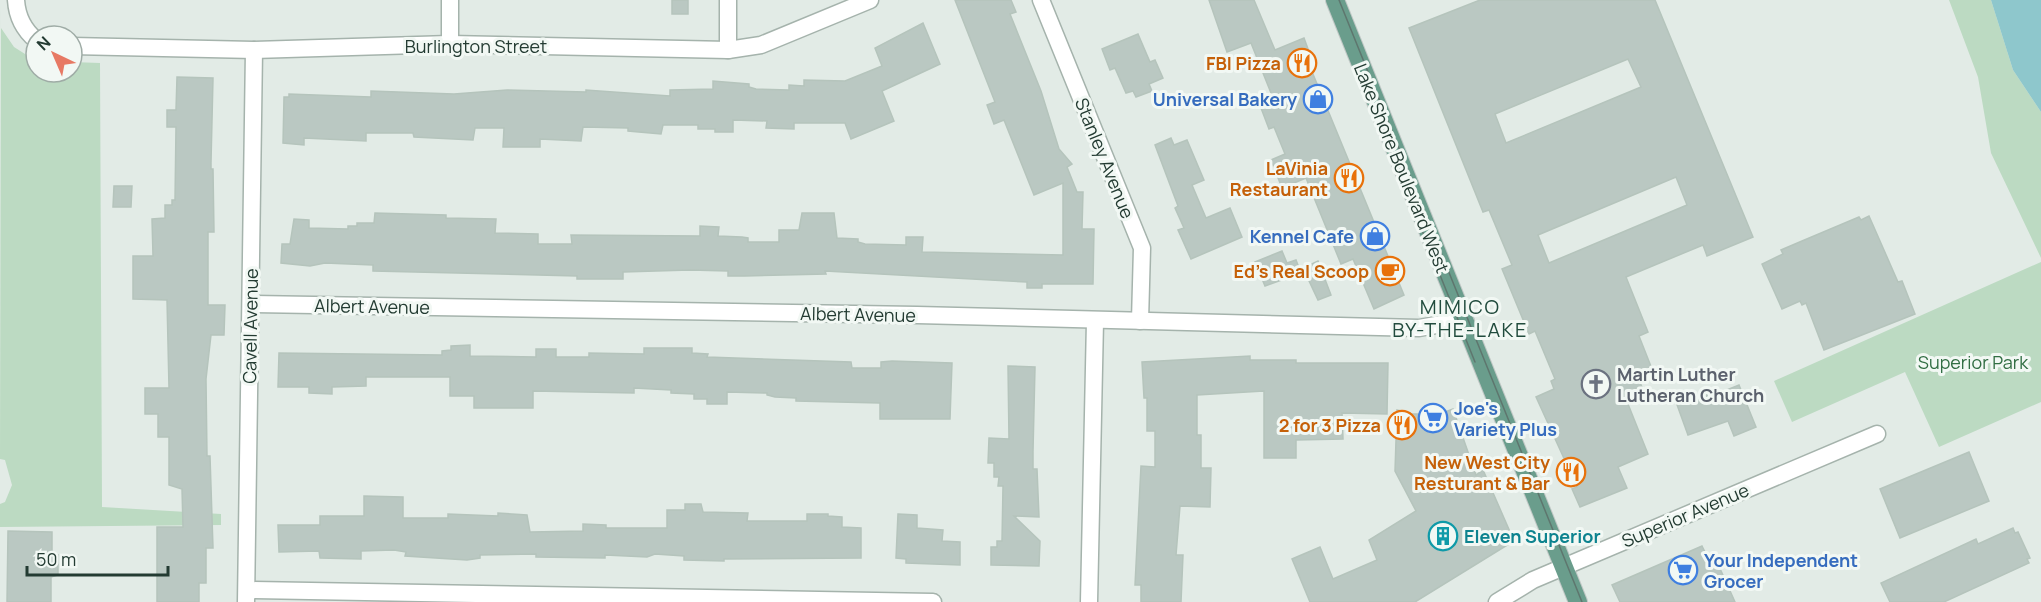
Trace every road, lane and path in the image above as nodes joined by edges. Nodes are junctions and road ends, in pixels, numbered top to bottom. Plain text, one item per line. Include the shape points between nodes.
1 (16, 0) edge
2 (450, 0) edge
3 (728, 0) edge
4 (870, 0) edge
5 (1041, 0) edge
6 (1335, 0) edge
7 (24, 25) edge
8 (450, 44) junction
9 (84, 46) edge
10 (254, 50) junction
11 (728, 50) junction
12 (251, 304) junction
13 (1465, 320) junction
14 (1095, 321) junction
15 (1140, 321) junction
16 (1877, 434) dead end
17 (1564, 567) junction
18 (247, 596) edge
19 (933, 602) edge
20 (1089, 602) edge
21 (1497, 602) edge
22 (1578, 602) edge

1 - 7 street
2 - 8 street
3 - 11 street
4 - 11 street, Burlington Street via 761,45
5 - 15 street, Stanley Avenue via 1142,248
6 - 13 main road, Lake Shore Boulevard West
8 - 10 street, Burlington Street
8 - 11 street, Burlington Street
9 - 10 street, Burlington Street
10 - 12 street, Cavell Avenue
12 - 14 street, Albert Avenue
12 - 18 street, Cavell Avenue
13 - 15 street, Albert Avenue via 1419,328
13 - 17 main road, Lake Shore Boulevard West
14 - 15 street, Albert Avenue
14 - 20 street
16 - 17 street, Superior Avenue
17 - 21 street, Superior Avenue
17 - 22 main road, Lake Shore Boulevard West
18 - 19 street

